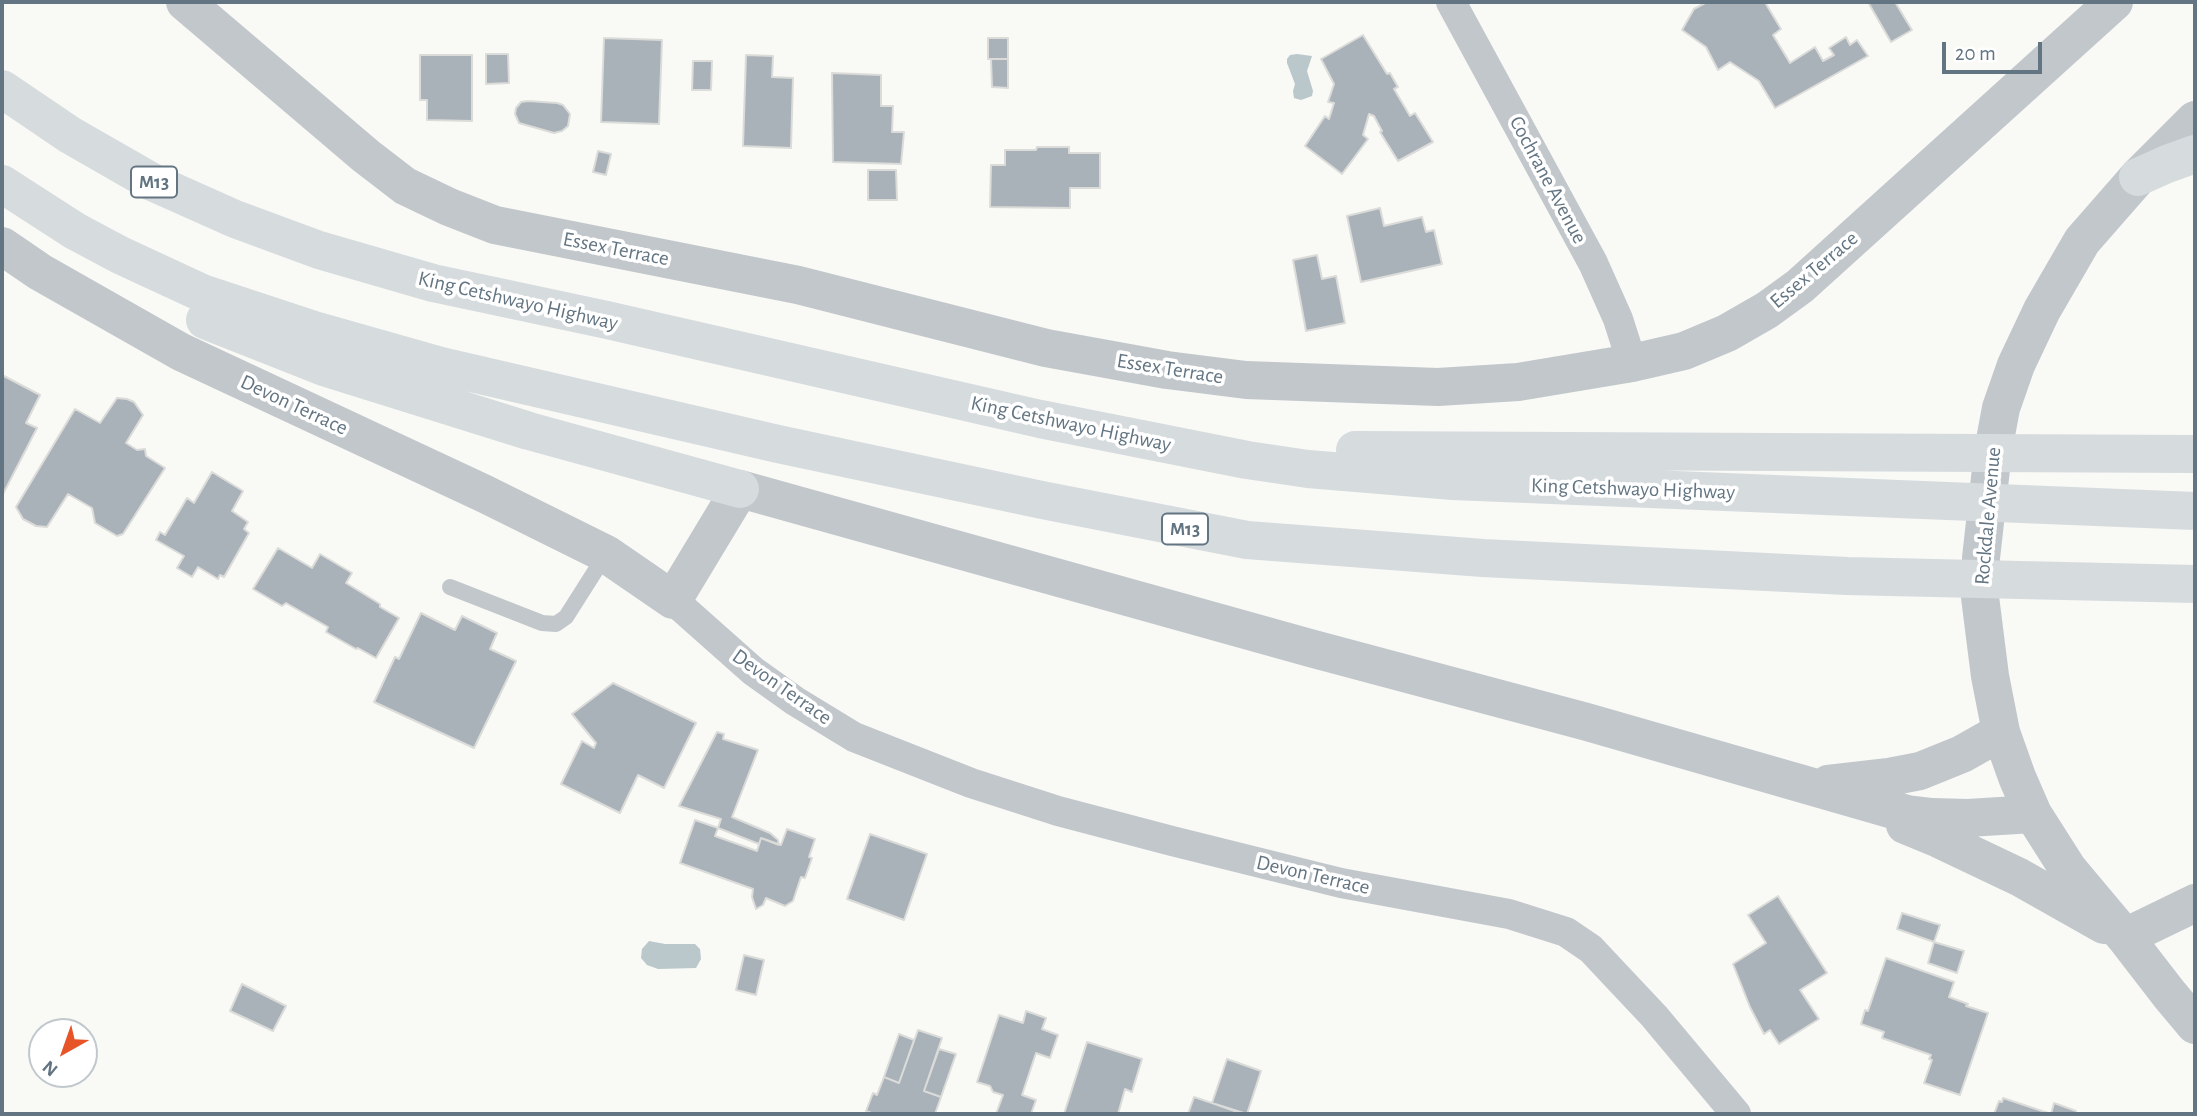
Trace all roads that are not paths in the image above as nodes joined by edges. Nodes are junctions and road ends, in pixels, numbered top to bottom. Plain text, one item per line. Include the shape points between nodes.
1 (186, 2) edge
2 (1451, 2) edge
3 (2114, 2) edge
4 (2, 89) edge
5 (2195, 120) edge
6 (2195, 154) edge
7 (2138, 177) junction
8 (2, 184) edge
9 (2, 200) edge
10 (2, 246) edge
11 (1632, 363) junction
12 (1185, 447) junction
13 (2195, 454) edge
14 (740, 489) junction
15 (2195, 511) edge
16 (606, 554) junction
17 (2195, 584) edge
18 (450, 587) dead end
19 (673, 600) junction
20 (1998, 716) junction
21 (1808, 786) junction
22 (2033, 814) junction
23 (2195, 902) edge
24 (2125, 937) junction
25 (2195, 1025) edge
26 (1736, 1114) edge

1 - 11 street, Essex Terrace via 405,186 495,225 797,285 1046,348 1219,377 1438,387 1518,382
2 - 11 street, Cochrane Avenue via 1593,263
3 - 11 street, Essex Terrace via 1800,286 1727,333 1684,351
4 - 12 highway, King Cetshwayo Highway / M13 via 70,135 152,181 319,250 433,283 1040,419
5 - 7 street, Rockdale Avenue
6 - 7 highway
7 - 20 street, Rockdale Avenue via 2082,241 2042,310 2004,397 1993,451 1980,597
8 - 17 highway, M13 via 131,261 201,293 314,330 441,366 778,444 1247,540 1483,558 1820,575
9 - 14 highway via 112,275 169,304 324,367
10 - 16 street, Devon Terrace via 181,352
12 - 13 highway
12 - 15 highway, King Cetshwayo Highway / M13 via 1308,469 1429,479
14 - 19 street
14 - 21 street
16 - 18 lane via 566,618 556,624 542,623
16 - 19 street, Devon Terrace
19 - 26 street, Devon Terrace via 795,701 854,737 971,783 1058,811 1341,883 1509,914 1566,932 1591,949 1654,1016
20 - 21 street via 1962,754 1920,771
20 - 22 street, Rockdale Avenue
21 - 22 street via 1919,816
21 - 24 street via 2019,877
22 - 24 street, Rockdale Avenue via 2068,869
23 - 24 street
24 - 25 street, Rockdale Avenue

